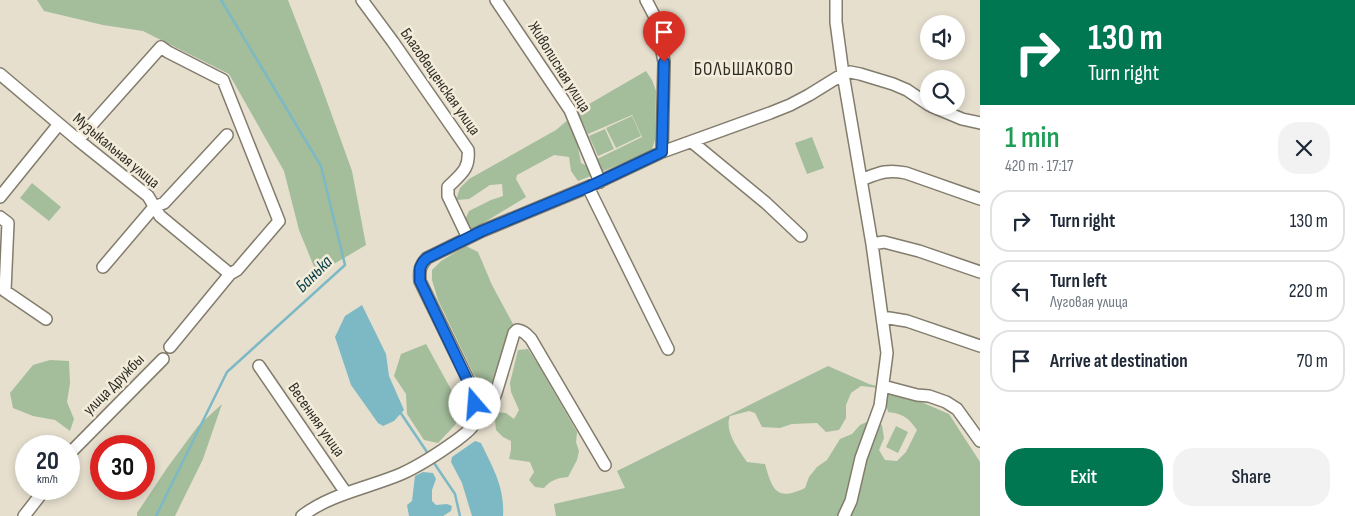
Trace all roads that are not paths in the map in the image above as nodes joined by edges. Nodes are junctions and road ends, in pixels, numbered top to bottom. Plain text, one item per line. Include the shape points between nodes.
1 (362, 0) edge
2 (496, 0) edge
3 (646, 0) edge
4 (836, 0) edge
5 (0, 74) edge
6 (843, 74) junction
7 (920, 99) edge
8 (952, 115) edge
9 (980, 123) edge
10 (59, 124) junction
11 (227, 135) dead end
12 (78, 140) junction
13 (692, 142) junction
14 (662, 152) junction
15 (861, 180) junction
16 (600, 182) junction
17 (588, 187) junction
18 (0, 197) edge
19 (980, 199) edge
20 (154, 207) junction
21 (0, 217) edge
22 (801, 236) dead end
23 (468, 238) junction
24 (872, 244) junction
25 (103, 267) dead end
26 (980, 272) edge
27 (230, 274) junction
28 (883, 317) junction
29 (46, 319) dead end
30 (980, 346) edge
31 (170, 347) dead end
32 (668, 349) dead end
33 (163, 360) dead end
34 (259, 366) dead end
35 (883, 387) junction
36 (475, 422) junction
37 (980, 441) edge
38 (80, 444) edge
39 (605, 465) dead end
40 (346, 493) junction
41 (36, 500) edge
42 (24, 516) edge
43 (302, 516) edge
44 (844, 516) edge

1 - 23 street, Благовещенская улица via 468,150 465,170 448,187 448,196
2 - 16 street, Живописная улица via 570,110
3 - 14 street via 656,19 664,62
4 - 6 street
5 - 10 street, Музыкальная улица
6 - 7 street via 860,74 893,84
6 - 13 street via 790,105
6 - 15 street
8 - 9 street
10 - 12 street, Музыкальная улица
10 - 18 street
11 - 20 street via 164,203
12 - 20 street, Музыкальная улица via 148,196
12 - 27 street via 161,47 223,80 279,221
13 - 14 street
13 - 22 street
14 - 16 street
15 - 19 street via 881,172 906,173
15 - 24 street
16 - 17 street
17 - 23 street
17 - 32 street
20 - 25 street
20 - 27 street, Музыкальная улица via 160,216
21 - 29 street via 8,223 5,291
23 - 36 street via 427,258 419,274 472,390
24 - 26 street via 884,242 919,250
24 - 28 street
27 - 31 street
28 - 30 street via 907,321
28 - 35 street via 887,353
33 - 38 street, улица Дружбы
34 - 40 street, Весенняя улица
35 - 37 street via 946,402 957,409
35 - 44 street via 880,406
36 - 39 street via 491,405 514,333 521,331 531,339
36 - 40 street via 438,454 401,474
40 - 43 street
41 - 42 street

